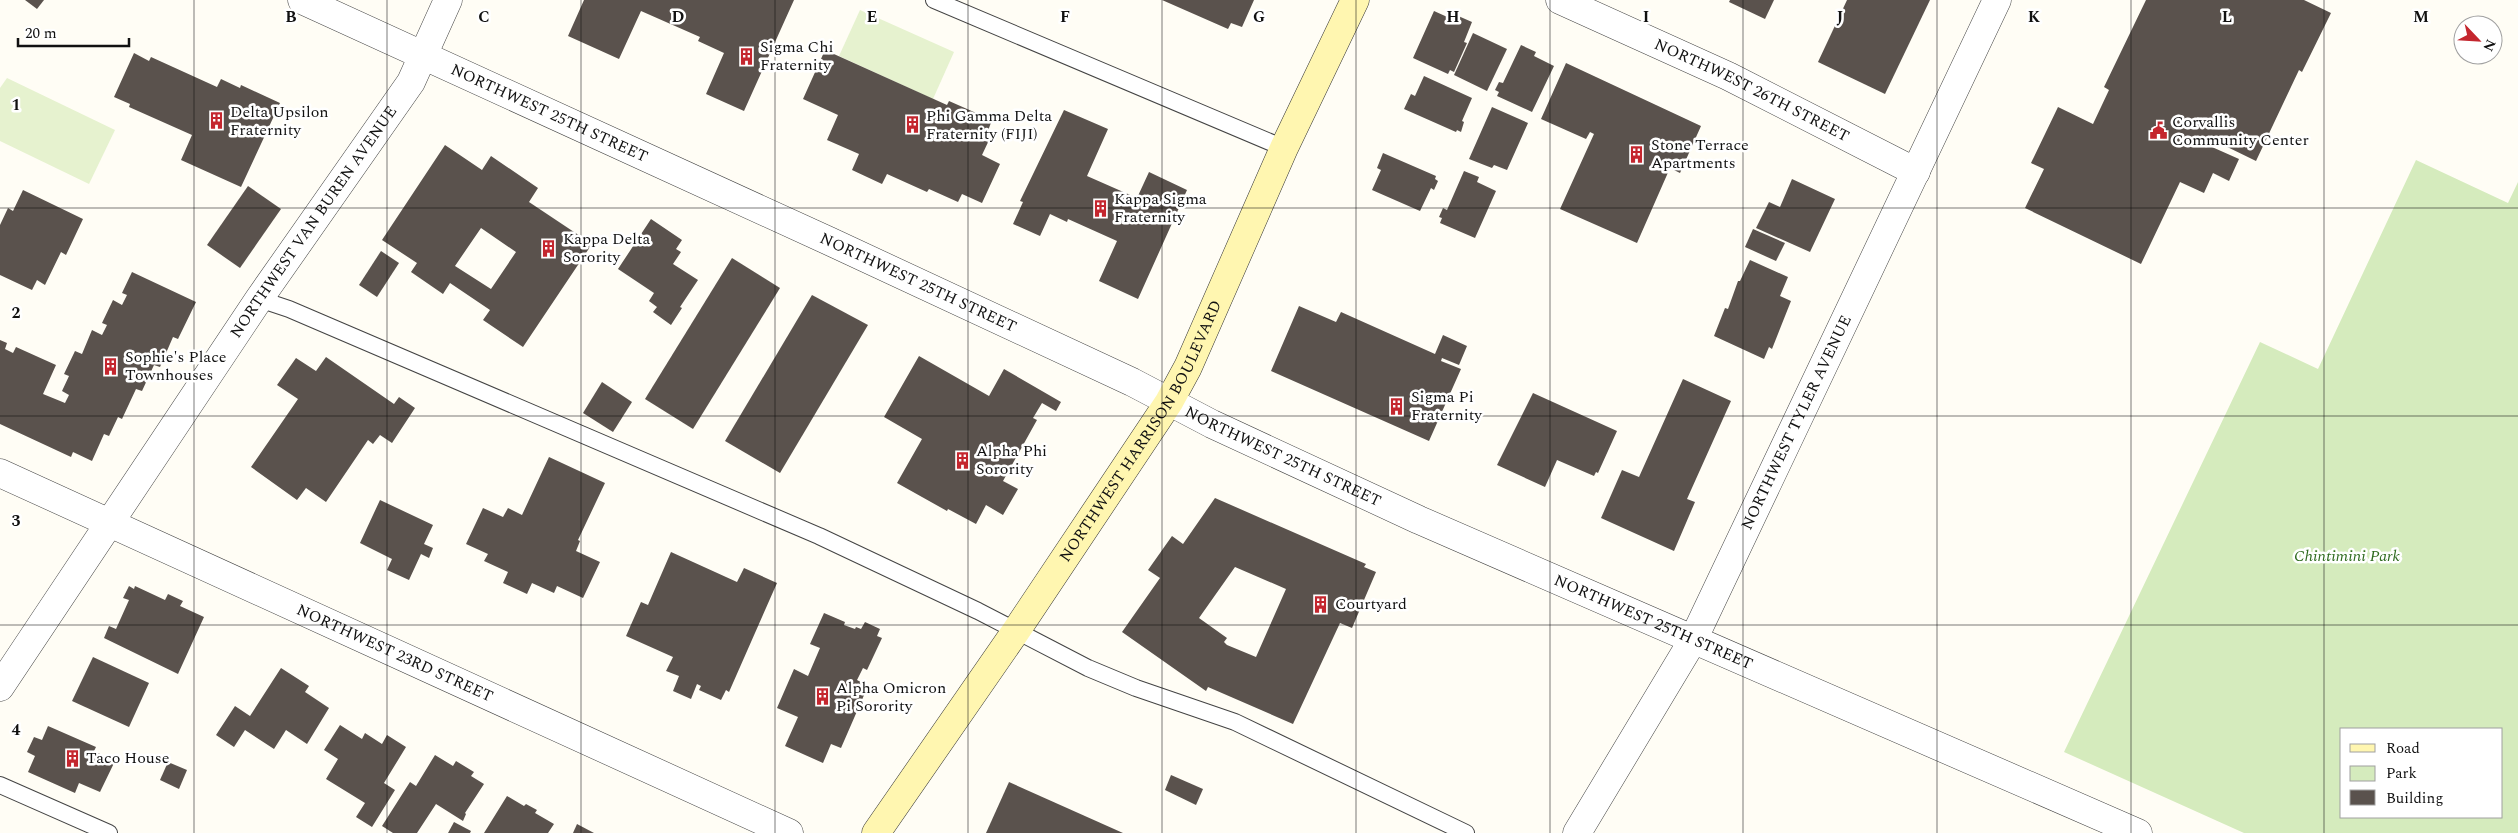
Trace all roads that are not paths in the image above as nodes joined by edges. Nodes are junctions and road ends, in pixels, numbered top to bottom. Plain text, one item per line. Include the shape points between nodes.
1 (302, 0) edge
2 (448, 0) edge
3 (934, 0) edge
4 (1355, 0) edge
5 (1560, 0) edge
6 (1997, 0) edge
7 (424, 56) junction
8 (1284, 148) junction
9 (1916, 172) junction
10 (259, 299) junction
11 (1169, 402) junction
12 (0, 473) edge
13 (109, 523) junction
14 (1016, 631) junction
15 (1693, 640) junction
16 (0, 687) edge
17 (0, 785) edge
18 (109, 833) edge
19 (790, 833) edge
20 (876, 833) edge
21 (1466, 833) edge
22 (1576, 833) edge
23 (2138, 833) edge

1 - 7 street, NORTHWEST 25TH STREET
2 - 7 street, NORTHWEST VAN BUREN AVENUE
3 - 8 lane
4 - 8 main road, NORTHWEST HARRISON BOULEVARD
5 - 9 street, NORTHWEST 26TH STREET via 1728,76
6 - 9 street, NORTHWEST TYLER AVENUE
7 - 10 street, NORTHWEST VAN BUREN AVENUE via 411,82
7 - 11 street, NORTHWEST 25TH STREET via 829,240
8 - 11 main road, NORTHWEST HARRISON BOULEVARD via 1188,367
9 - 15 street, NORTHWEST TYLER AVENUE
10 - 13 street, NORTHWEST VAN BUREN AVENUE
10 - 14 lane via 819,536
11 - 14 main road, NORTHWEST HARRISON BOULEVARD
11 - 15 street, NORTHWEST 25TH STREET via 1419,520
12 - 13 street, NORTHWEST 23RD STREET
13 - 16 street, NORTHWEST VAN BUREN AVENUE
13 - 19 street, NORTHWEST 23RD STREET
14 - 20 main road, NORTHWEST HARRISON BOULEVARD
14 - 21 lane via 1088,668 1136,688 1235,722
15 - 22 street, NORTHWEST TYLER AVENUE
15 - 23 street, NORTHWEST 25TH STREET
17 - 18 lane

